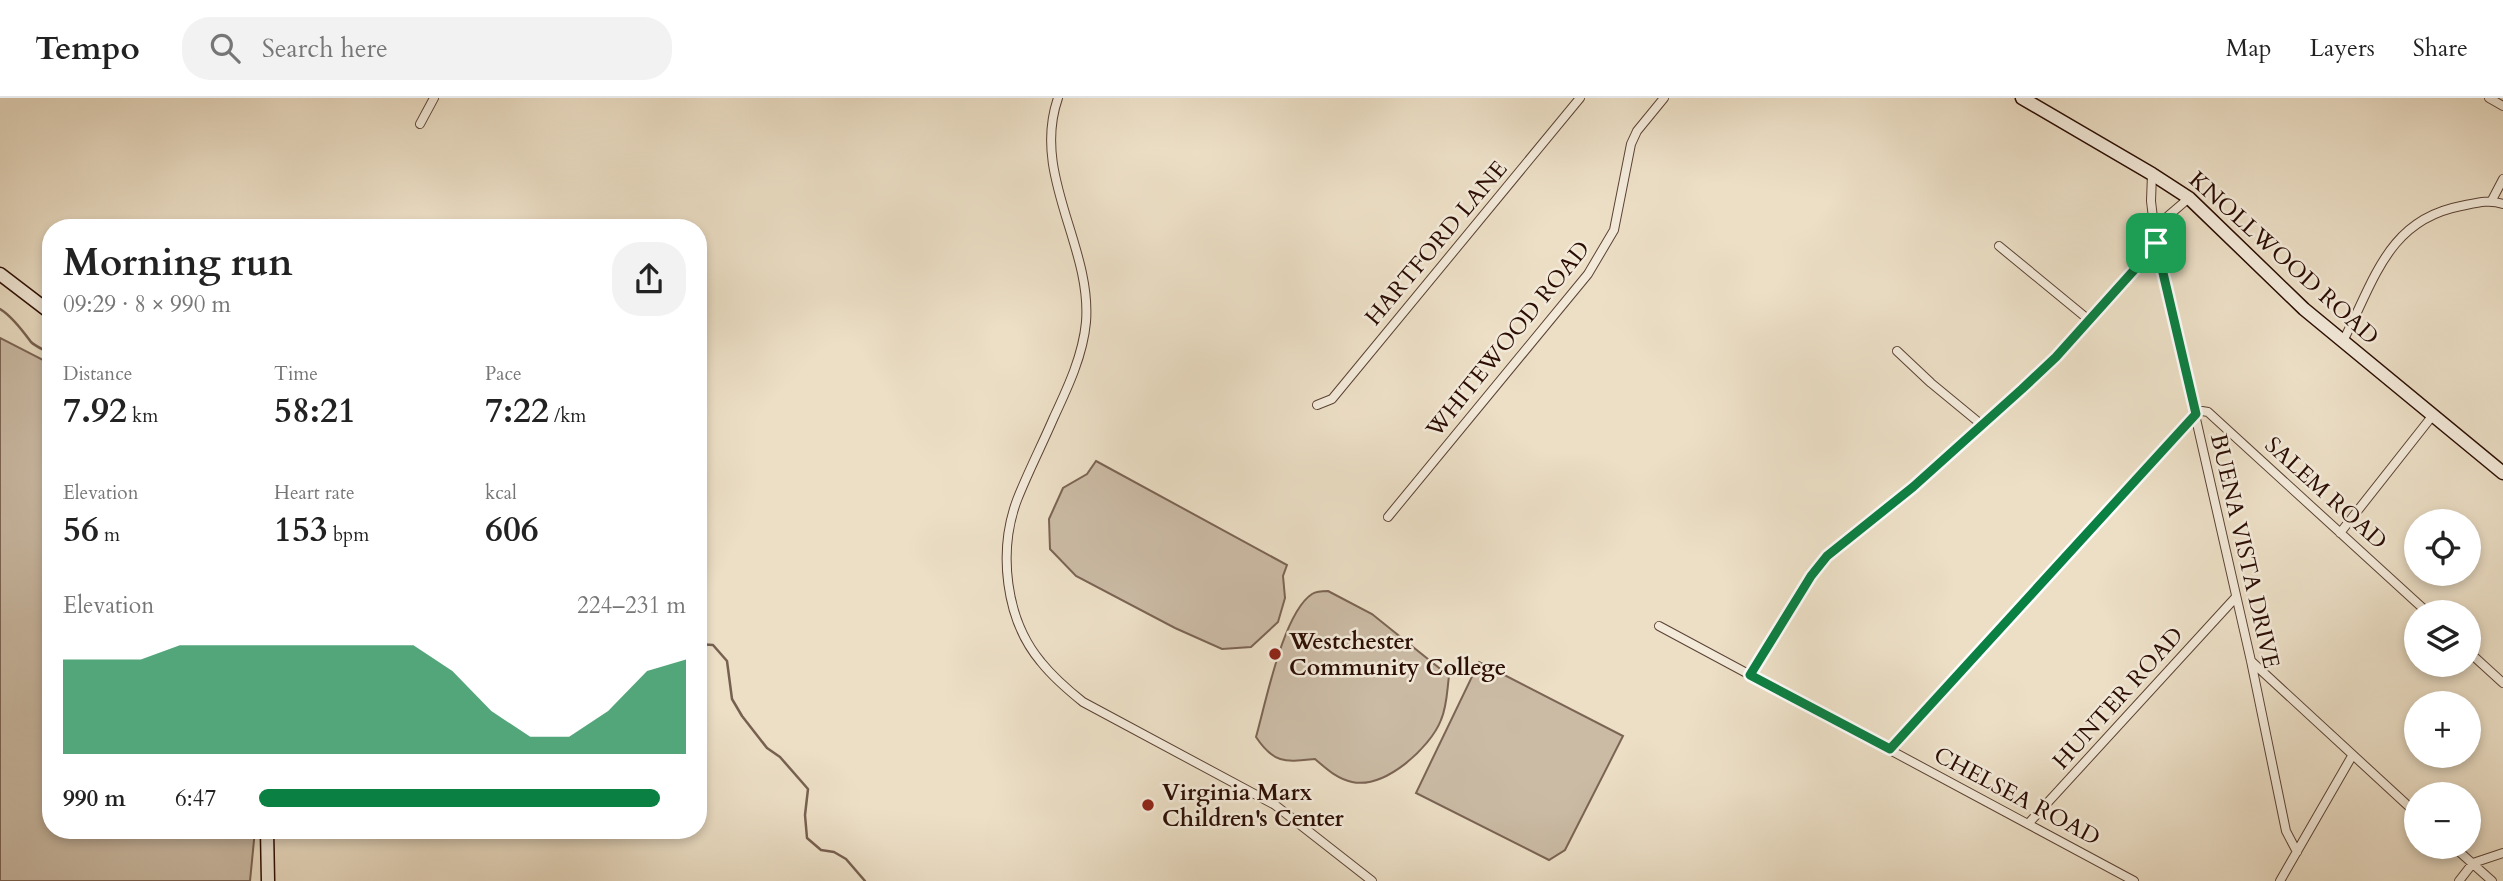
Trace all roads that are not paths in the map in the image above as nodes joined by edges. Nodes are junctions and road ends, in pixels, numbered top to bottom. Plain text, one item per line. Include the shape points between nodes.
1 (434, 98) edge
2 (1058, 98) edge
3 (1580, 98) edge
4 (1664, 98) edge
5 (2022, 98) edge
6 (2489, 98) edge
7 (2503, 106) edge
8 (420, 124) dead end
9 (2152, 174) junction
10 (2503, 180) edge
11 (2189, 198) junction
12 (2492, 200) junction
13 (2503, 204) edge
14 (2156, 243) junction
15 (1999, 246) dead end
16 (0, 274) edge
17 (42, 306) edge
18 (2089, 320) junction
19 (2343, 341) junction
20 (1897, 351) dead end
21 (1317, 405) dead end
22 (2196, 414) junction
23 (2433, 415) junction
24 (1982, 425) junction
25 (2503, 472) edge
26 (1388, 517) dead end
27 (2340, 533) junction
28 (2235, 597) junction
29 (2414, 600) edge
30 (1659, 626) dead end
31 (2251, 662) junction
32 (2481, 663) edge
33 (1750, 675) junction
34 (2503, 683) edge
35 (1890, 749) junction
36 (2352, 756) junction
37 (2404, 802) edge
38 (2028, 824) junction
39 (267, 839) edge
40 (2297, 852) junction
41 (2503, 853) edge
42 (2468, 859) edge
43 (2473, 863) junction
44 (268, 881) edge
45 (1372, 881) edge
46 (2134, 881) edge
47 (2280, 881) edge
48 (2459, 881) edge
49 (2492, 881) edge

1 - 8 street
2 - 45 street via 1052,125 1053,168 1080,268 1086,321 1074,370 1017,502 1009,532 1006,556 1017,617 1039,660 1083,702 1275,805
3 - 21 street, HARTFORD LANE via 1332,398
4 - 26 street, WHITEWOOD ROAD via 1630,144 1614,230 1588,275
5 - 9 main road, KNOLLWOOD ROAD
6 - 7 street
9 - 11 main road, KNOLLWOOD ROAD
9 - 14 street, BUENA VISTA DRIVE
10 - 12 street
11 - 14 street via 2168,216
11 - 19 main road, KNOLLWOOD ROAD
12 - 13 street
12 - 19 street via 2429,216 2395,242
14 - 18 street
14 - 22 street, BUENA VISTA DRIVE
15 - 18 street
16 - 17 main road
18 - 24 street
19 - 23 main road, KNOLLWOOD ROAD
20 - 24 street
22 - 27 street, SALEM ROAD via 2208,412
22 - 28 street, BUENA VISTA DRIVE
22 - 35 street
23 - 25 main road, KNOLLWOOD ROAD
23 - 27 street
24 - 33 street via 1827,556
27 - 29 street, SALEM ROAD
28 - 31 street, BUENA VISTA DRIVE
28 - 38 street, HUNTER ROAD
30 - 33 street, CHELSEA ROAD
31 - 36 street
31 - 40 street, BUENA VISTA DRIVE via 2286,831
32 - 34 street
33 - 35 street, CHELSEA ROAD
35 - 38 street, CHELSEA ROAD
36 - 37 street
36 - 40 street
38 - 46 street, CHELSEA ROAD
39 - 44 main road
40 - 47 street
41 - 43 street
42 - 43 street
43 - 48 street
43 - 49 street

